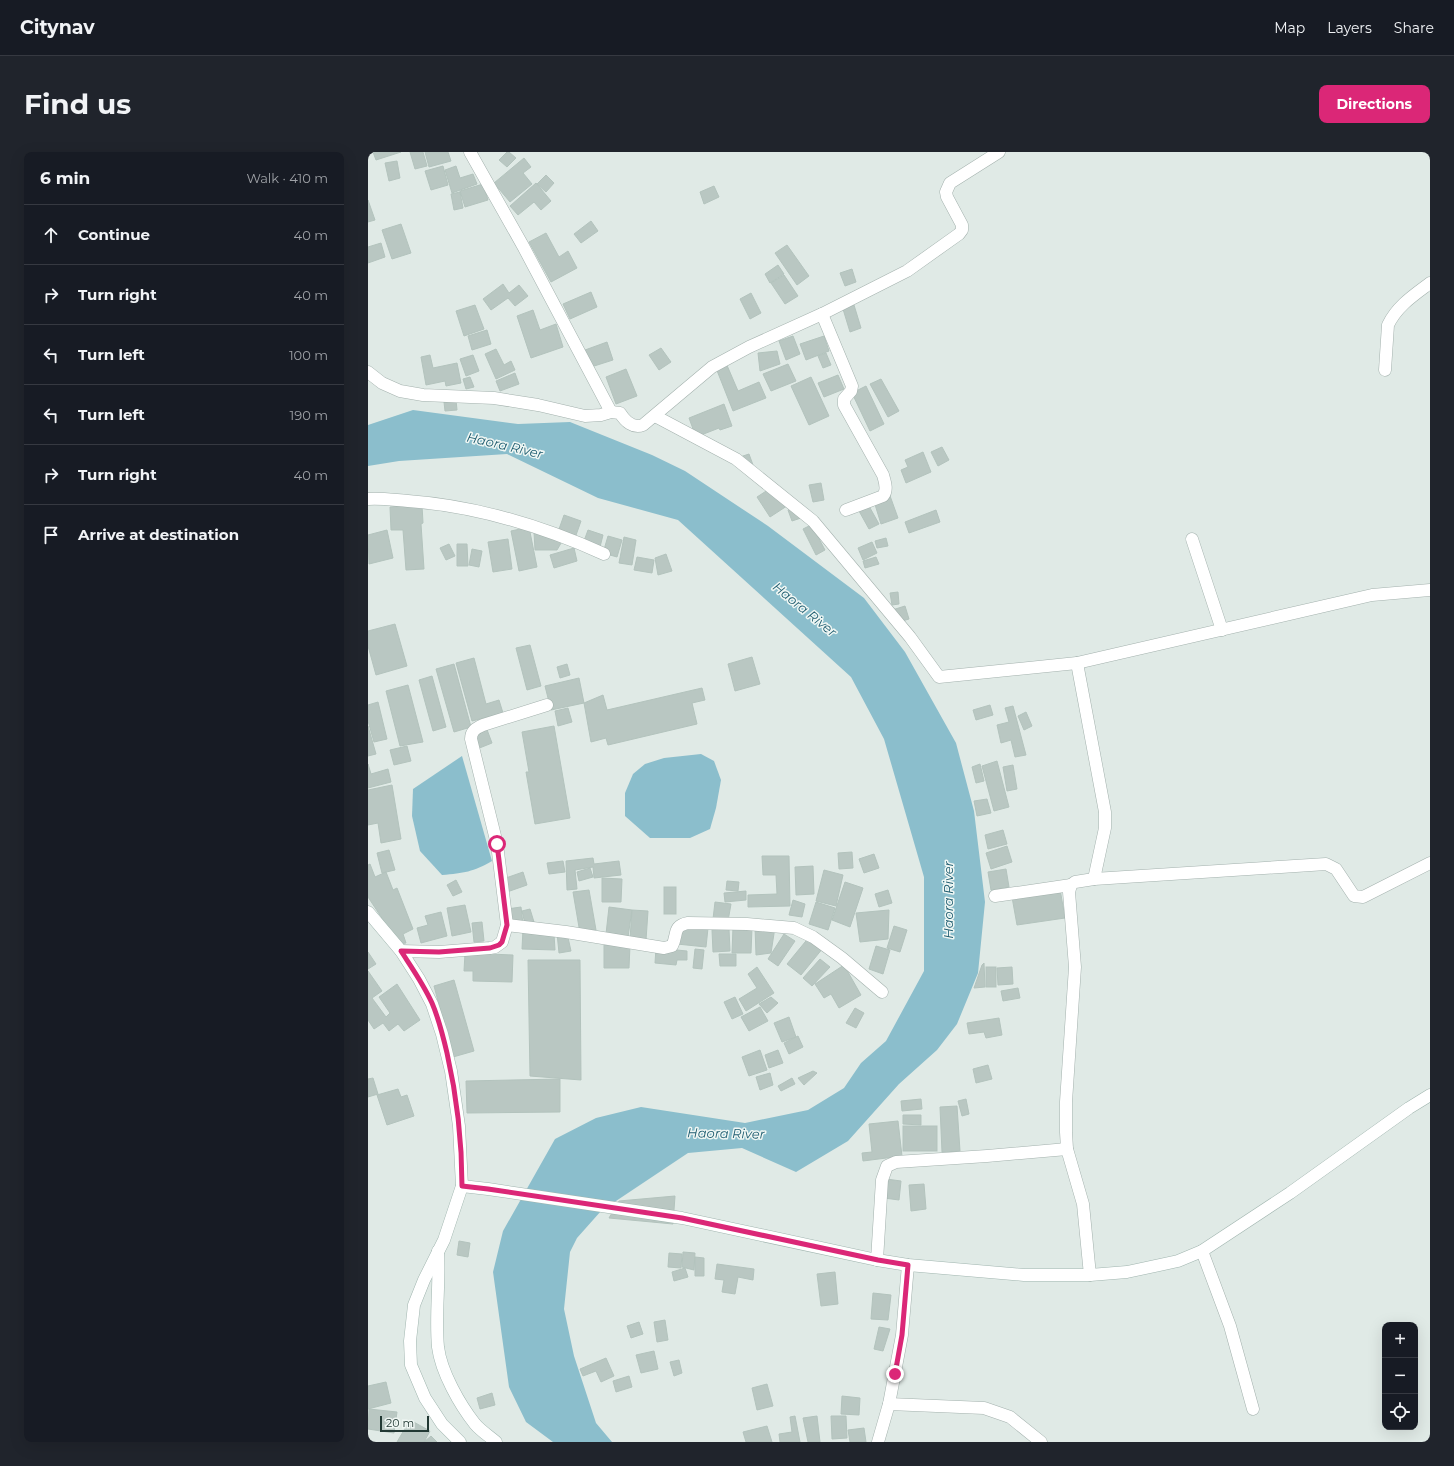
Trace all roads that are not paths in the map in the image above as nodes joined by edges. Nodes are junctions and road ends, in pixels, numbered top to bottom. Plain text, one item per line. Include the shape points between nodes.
1 (470, 152) edge
2 (999, 152) edge
3 (983, 156) edge
4 (1430, 283) edge
5 (822, 314) junction
6 (1385, 370) dead end
7 (368, 372) edge
8 (611, 412) junction
9 (655, 416) junction
10 (368, 499) edge
11 (846, 510) dead end
12 (1192, 540) dead end
13 (604, 554) dead end
14 (1430, 590) edge
15 (1222, 630) junction
16 (1077, 663) junction
17 (547, 705) dead end
18 (1430, 863) edge
19 (1094, 879) junction
20 (1071, 885) junction
21 (995, 896) dead end
22 (368, 912) edge
23 (507, 925) junction
24 (401, 951) junction
25 (882, 992) dead end
26 (1430, 1095) edge
27 (1067, 1149) junction
28 (462, 1186) junction
29 (438, 1250) junction
30 (1202, 1251) junction
31 (878, 1260) junction
32 (908, 1265) junction
33 (1090, 1275) junction
34 (889, 1404) junction
35 (1253, 1409) dead end
36 (460, 1442) edge
37 (496, 1442) edge
38 (878, 1442) edge
39 (1041, 1442) edge

1 - 8 street
2 - 3 street
3 - 5 street via 947,188 947,197 962,223 959,234 907,271
4 - 6 street via 1403,304 1391,318 1388,325
5 - 9 street via 712,367
5 - 11 street via 852,386 844,405 883,475 886,487 883,496
7 - 8 street via 382,383 400,391 422,395 494,398 584,416
8 - 9 street via 620,413 624,419 637,427 647,424
9 - 16 street via 736,459 813,521 910,637 939,677
10 - 13 street via 462,508 517,521
12 - 15 street
14 - 15 street via 1372,595
15 - 16 street
16 - 19 street via 1105,812 1105,828
17 - 23 street via 476,727 471,735 497,844
18 - 19 street via 1360,898 1354,896 1336,869 1326,864
19 - 20 street
20 - 21 street
20 - 27 street via 1075,967 1066,1102
22 - 24 street
23 - 24 street via 502,942 495,947 439,952
23 - 25 street via 664,948 672,946 676,930 681,924 747,924 794,928 814,937
24 - 28 street via 420,979 442,1034 460,1126
26 - 30 street
27 - 31 street via 909,1160 889,1164 882,1180
27 - 33 street via 1083,1204
28 - 29 street via 444,1240
28 - 31 street via 682,1218
29 - 36 street via 414,1305 410,1341 411,1365 425,1398 442,1424
29 - 37 street via 438,1348 445,1372 476,1424
30 - 33 street via 1178,1261
30 - 35 street via 1230,1326
31 - 32 street
32 - 33 street via 1024,1275
32 - 34 street via 902,1335
34 - 38 street
34 - 39 street via 990,1410 1010,1417

